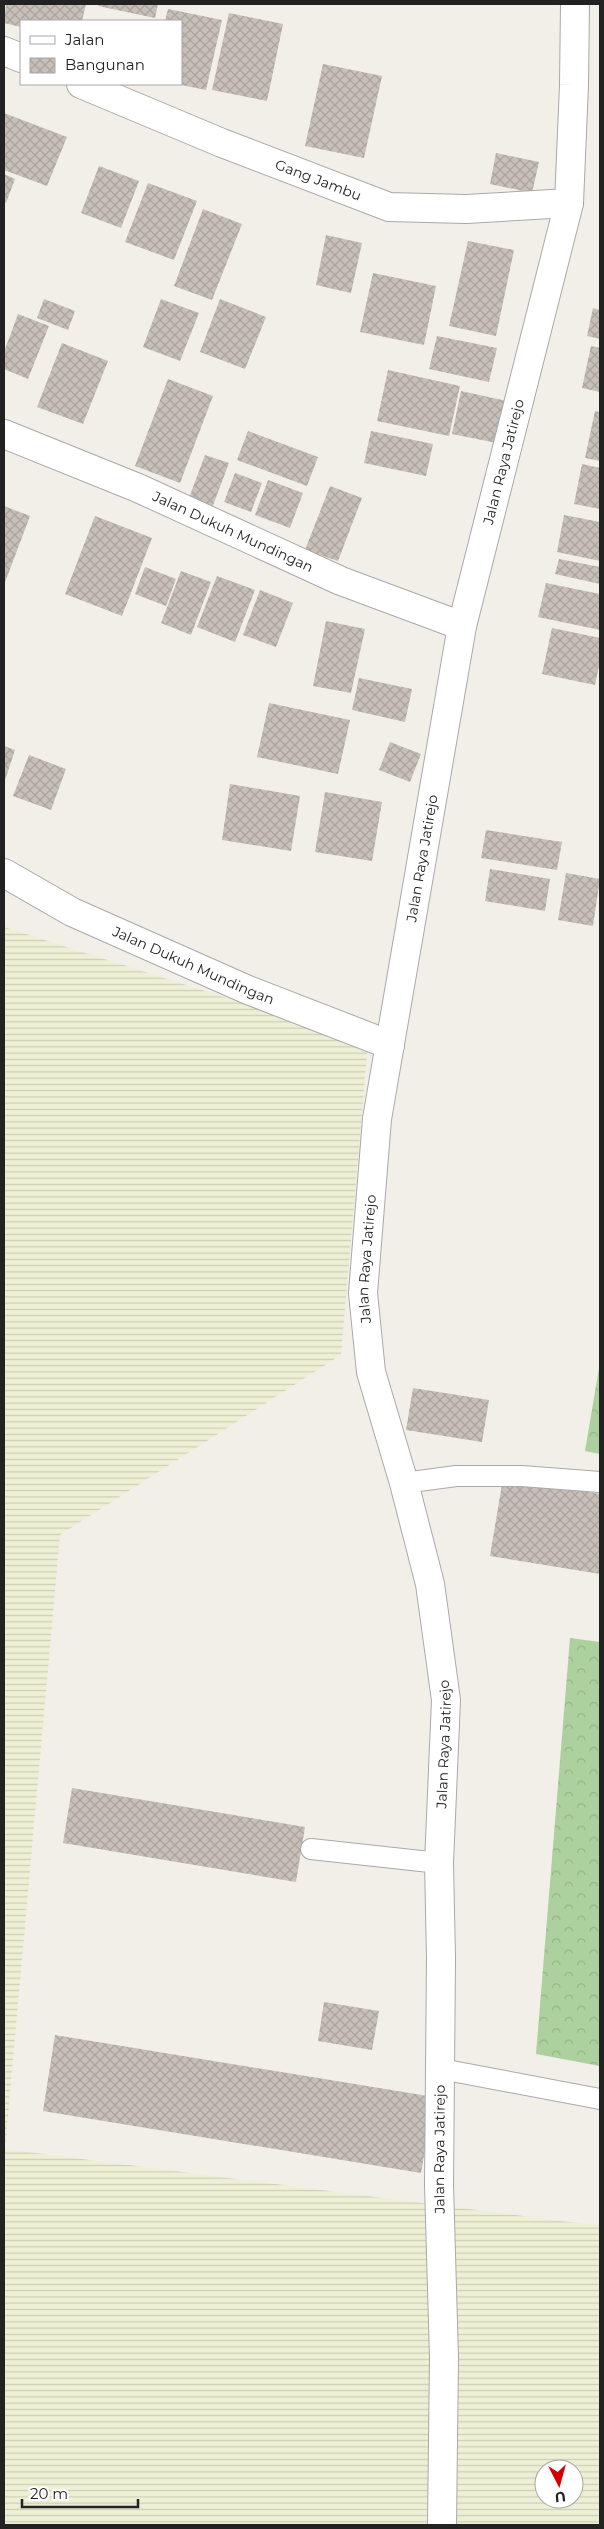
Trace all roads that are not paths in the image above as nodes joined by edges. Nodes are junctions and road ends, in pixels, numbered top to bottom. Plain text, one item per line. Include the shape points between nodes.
1 (575, 4) edge
2 (4, 51) edge
3 (20, 58) edge
4 (83, 85) edge
5 (569, 203) junction
6 (4, 434) edge
7 (462, 626) junction
8 (4, 873) edge
9 (390, 1045) junction
10 (600, 1482) edge
11 (404, 1483) junction
12 (311, 1849) dead end
13 (439, 1862) junction
14 (441, 2069) junction
15 (600, 2099) edge
16 (442, 2525) edge

1 - 5 street, Jalan Raya Jatirejo
2 - 3 street
4 - 5 street, Gang Jambu via 389,207 466,208
5 - 7 street, Jalan Raya Jatirejo
6 - 7 street, Jalan Dukuh Mundingan via 138,488 341,582
7 - 9 street, Jalan Raya Jatirejo
8 - 9 street, Jalan Dukuh Mundingan via 72,912 248,990
9 - 11 street, Jalan Raya Jatirejo via 377,1119 363,1293 371,1372
10 - 11 lane via 522,1476 456,1476
11 - 13 street, Jalan Raya Jatirejo via 430,1584 446,1700
12 - 13 lane
13 - 14 street, Jalan Raya Jatirejo
14 - 15 lane
14 - 16 street, Jalan Raya Jatirejo

